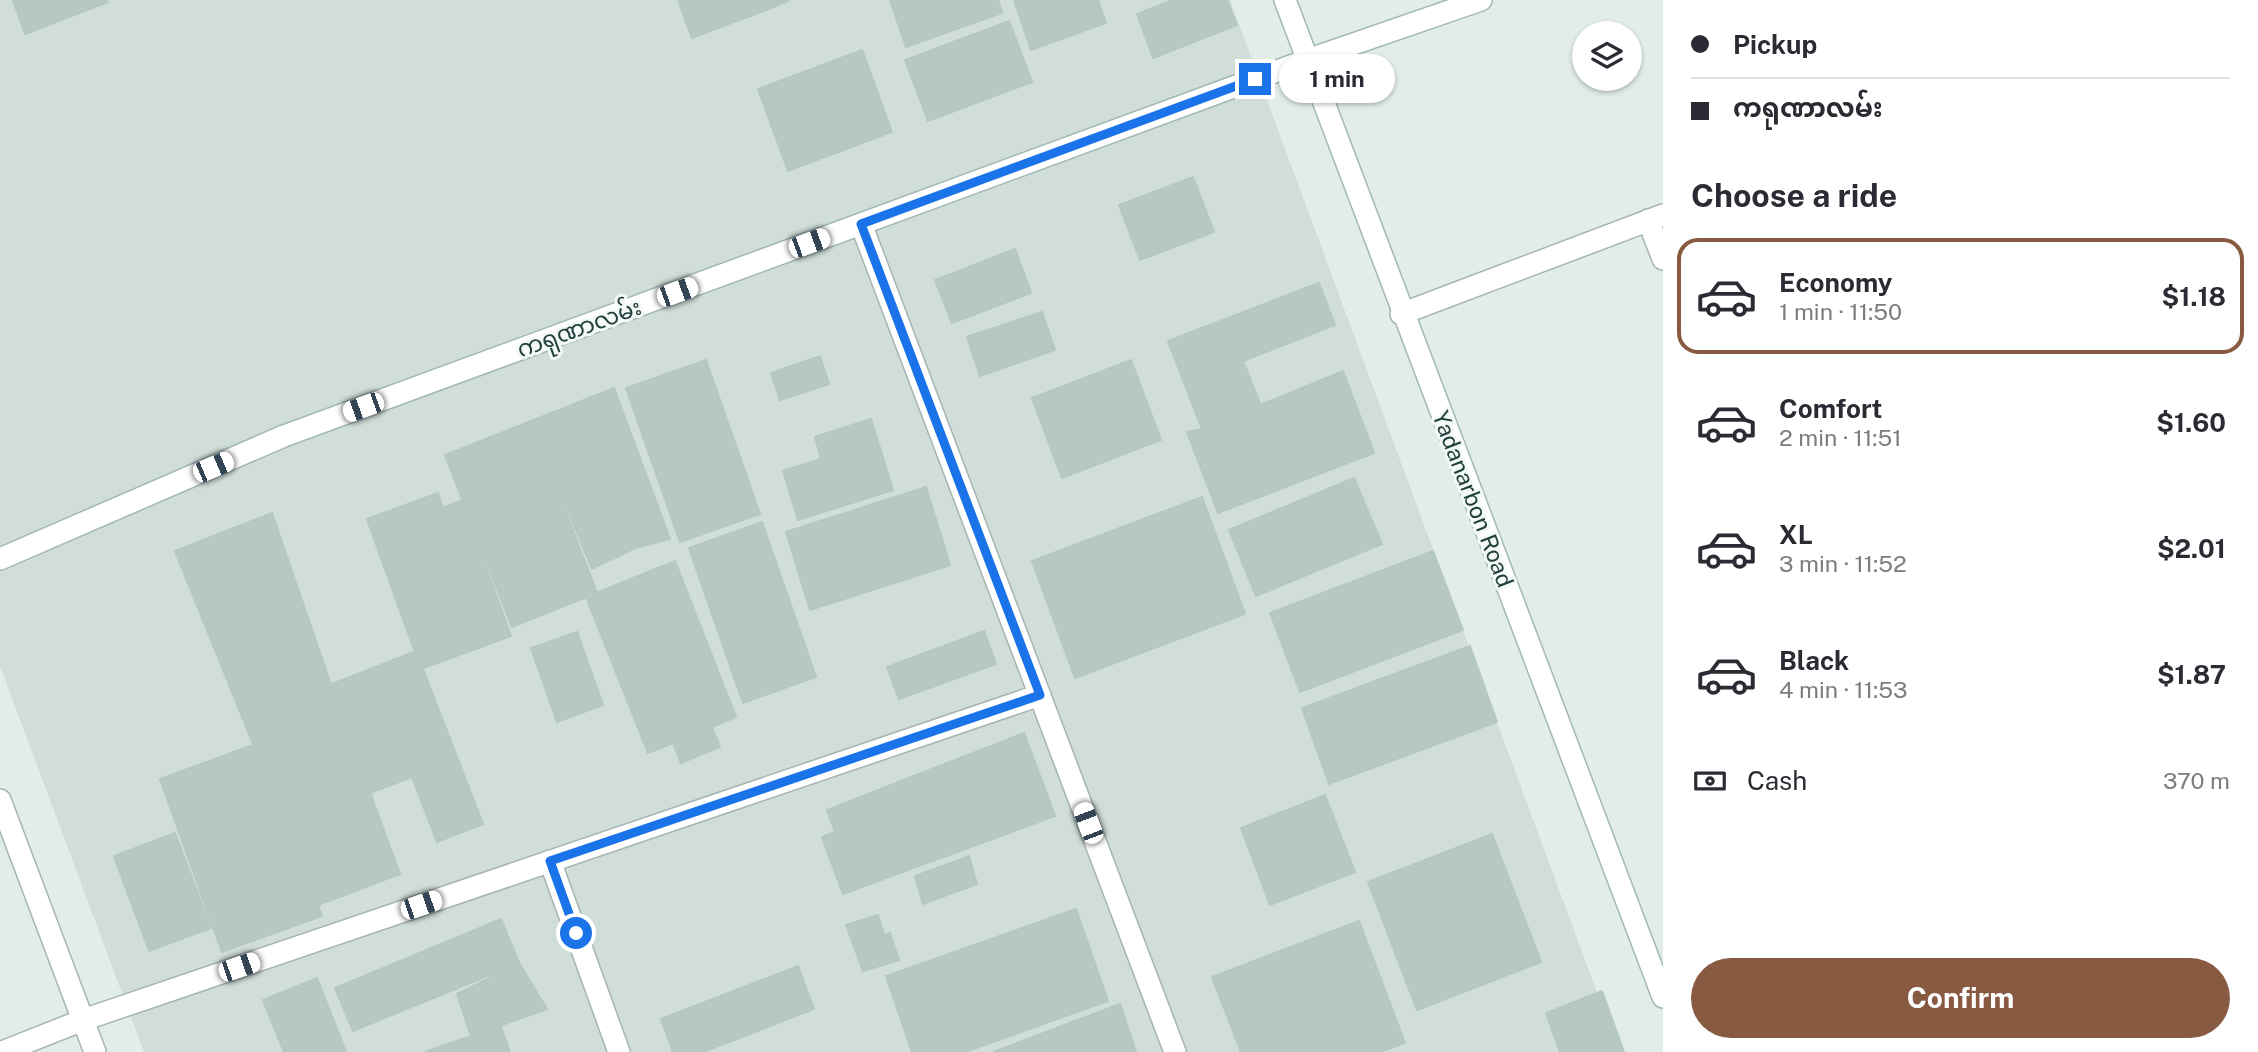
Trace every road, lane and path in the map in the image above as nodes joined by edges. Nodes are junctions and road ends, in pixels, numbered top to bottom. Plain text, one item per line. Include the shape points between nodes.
1 (1284, 0) edge
2 (1481, 0) edge
3 (1307, 60) junction
4 (1656, 218) edge
5 (861, 224) junction
6 (1663, 259) edge
7 (1401, 314) junction
8 (0, 559) edge
9 (1040, 695) junction
10 (0, 800) edge
11 (550, 861) junction
12 (1663, 997) edge
13 (83, 1020) junction
14 (2, 1052) edge
15 (95, 1052) edge
16 (618, 1052) edge
17 (1175, 1052) edge

1 - 3 street, Yadanarbon Road
2 - 3 street, ကရုဏာလမ်း
3 - 5 street, ကရုဏာလမ်း
3 - 7 street, Yadanarbon Road
4 - 6 street
4 - 7 street
5 - 8 street, ကရုဏာလမ်း via 284,436
5 - 9 street
7 - 12 street, Yadanarbon Road
9 - 11 street
9 - 17 street
10 - 13 street
11 - 13 street
11 - 16 street
13 - 14 street
13 - 15 street

